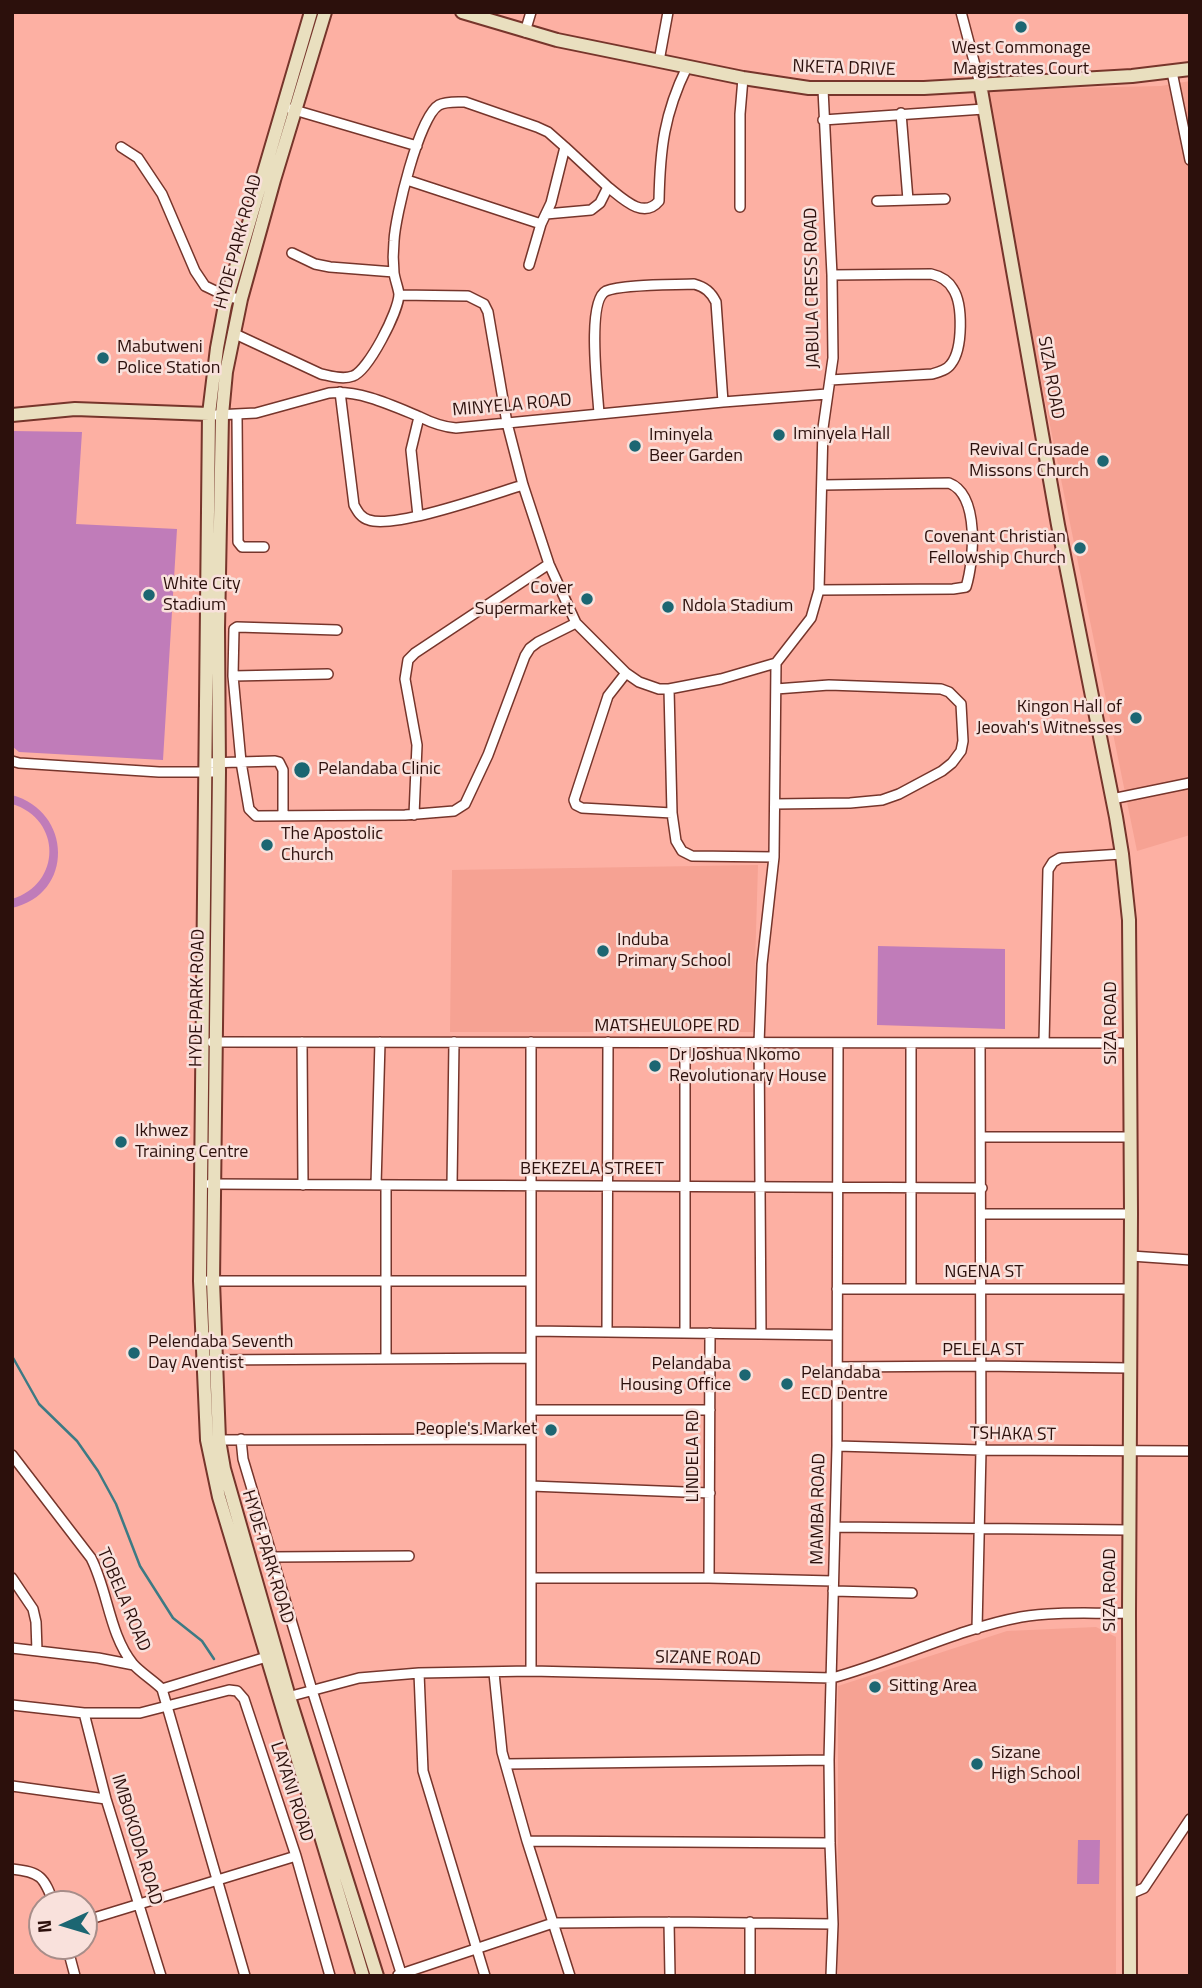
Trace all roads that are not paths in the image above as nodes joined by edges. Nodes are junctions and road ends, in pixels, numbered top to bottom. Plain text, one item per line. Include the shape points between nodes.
1 (311, 12) edge
2 (325, 12) edge
3 (462, 12) edge
4 (531, 12) edge
5 (668, 12) edge
6 (961, 12) edge
7 (525, 32) junction
8 (659, 61) junction
9 (687, 67) junction
10 (1190, 69) edge
11 (1172, 72) junction
12 (743, 78) junction
13 (980, 83) junction
14 (823, 89) junction
15 (289, 109) junction
16 (984, 109) junction
17 (901, 113) junction
18 (823, 120) junction
19 (417, 146) junction
20 (121, 147) dead end
21 (565, 147) junction
22 (1190, 160) edge
23 (407, 180) junction
24 (608, 187) junction
25 (945, 199) dead end
26 (908, 200) junction
27 (877, 201) dead end
28 (740, 207) dead end
29 (546, 214) junction
30 (541, 224) junction
31 (292, 253) dead end
32 (529, 265) dead end
33 (394, 272) junction
34 (832, 275) junction
35 (399, 295) junction
36 (234, 298) junction
37 (233, 332) junction
38 (830, 380) junction
39 (340, 392) junction
40 (827, 394) junction
41 (723, 402) junction
42 (216, 414) junction
43 (599, 414) junction
44 (12, 415) edge
45 (237, 415) junction
46 (419, 417) junction
47 (507, 423) junction
48 (523, 485) junction
49 (823, 485) junction
50 (418, 516) junction
51 (264, 547) dead end
52 (549, 564) junction
53 (819, 590) junction
54 (576, 623) junction
55 (337, 630) dead end
56 (776, 663) junction
57 (626, 673) junction
58 (328, 674) dead end
59 (233, 676) junction
60 (669, 689) junction
61 (776, 690) junction
62 (12, 761) edge
63 (240, 762) junction
64 (212, 767) junction
65 (1190, 783) edge
66 (1112, 799) junction
67 (775, 804) junction
68 (672, 813) junction
69 (414, 815) junction
70 (283, 816) junction
71 (1122, 854) junction
72 (774, 857) junction
73 (209, 1042) junction
74 (302, 1042) junction
75 (380, 1042) junction
76 (454, 1042) junction
77 (531, 1042) junction
78 (608, 1042) junction
79 (685, 1043) junction
80 (759, 1043) junction
81 (838, 1043) junction
82 (911, 1043) junction
83 (980, 1043) junction
84 (1044, 1043) junction
85 (1130, 1043) junction
86 (982, 1137) junction
87 (1130, 1137) junction
88 (207, 1184) junction
89 (303, 1185) junction
90 (376, 1185) junction
91 (386, 1185) junction
92 (452, 1185) junction
93 (531, 1186) junction
94 (608, 1186) junction
95 (685, 1186) junction
96 (760, 1187) junction
97 (837, 1187) junction
98 (912, 1187) junction
99 (982, 1188) junction
100 (982, 1214) junction
101 (1131, 1214) junction
102 (1131, 1256) junction
103 (1190, 1260) edge
104 (207, 1281) junction
105 (384, 1281) junction
106 (531, 1281) junction
107 (837, 1289) junction
108 (911, 1289) junction
109 (981, 1289) junction
110 (1130, 1289) junction
111 (531, 1331) junction
112 (607, 1332) junction
113 (685, 1333) junction
114 (710, 1333) junction
115 (761, 1334) junction
116 (836, 1335) junction
117 (386, 1357) junction
118 (531, 1358) junction
119 (209, 1360) junction
120 (981, 1366) junction
121 (837, 1367) junction
122 (1129, 1368) junction
123 (531, 1410) junction
124 (710, 1410) junction
125 (240, 1439) junction
126 (531, 1439) junction
127 (213, 1440) junction
128 (837, 1446) junction
129 (981, 1450) junction
130 (1190, 1451) edge
131 (1129, 1452) junction
132 (12, 1455) edge
133 (531, 1486) junction
134 (710, 1493) junction
135 (836, 1527) junction
136 (981, 1530) junction
137 (1129, 1530) junction
138 (409, 1556) dead end
139 (272, 1557) junction
140 (12, 1578) edge
141 (531, 1578) junction
142 (709, 1578) junction
143 (833, 1586) junction
144 (912, 1593) dead end
145 (1129, 1613) junction
146 (977, 1629) junction
147 (12, 1648) edge
148 (37, 1651) junction
149 (272, 1656) junction
150 (134, 1665) junction
151 (531, 1671) junction
152 (419, 1673) junction
153 (494, 1673) junction
154 (832, 1678) junction
155 (162, 1689) junction
156 (312, 1690) junction
157 (284, 1698) junction
158 (12, 1705) edge
159 (166, 1707) junction
160 (83, 1713) junction
161 (830, 1760) junction
162 (506, 1764) junction
163 (12, 1786) edge
164 (106, 1799) junction
165 (1190, 1819) edge
166 (527, 1841) junction
167 (830, 1843) junction
168 (296, 1856) junction
169 (12, 1869) edge
170 (217, 1880) junction
171 (49, 1890) edge
172 (1129, 1894) junction
173 (138, 1904) junction
174 (98, 1917) edge
175 (669, 1922) junction
176 (750, 1922) junction
177 (553, 1923) junction
178 (832, 1924) junction
179 (476, 1948) junction
180 (400, 1975) edge
181 (161, 1976) edge
182 (245, 1976) edge
183 (330, 1976) edge
184 (363, 1976) edge
185 (377, 1976) edge
186 (485, 1976) edge
187 (570, 1976) edge
188 (670, 1976) edge
189 (750, 1976) edge
190 (831, 1976) edge
191 (1130, 1976) edge

1 - 15 street, HYDE PARK ROAD
2 - 15 street, HYDE PARK ROAD
3 - 7 street, NKETA DRIVE
4 - 7 street
5 - 8 street
6 - 13 street
7 - 8 street, NKETA DRIVE
8 - 9 street, NKETA DRIVE
9 - 12 street, NKETA DRIVE
9 - 24 street via 673,97 660,154 659,201 646,209 636,208
10 - 11 street, NKETA DRIVE
11 - 13 street, NKETA DRIVE
11 - 22 street
12 - 14 street, NKETA DRIVE
12 - 28 street
13 - 14 street, NKETA DRIVE
13 - 16 street, SIZA ROAD
14 - 18 street, JABULA CRESS ROAD
15 - 19 street
15 - 36 street, HYDE PARK ROAD
16 - 17 street
16 - 66 street, SIZA ROAD
17 - 18 street
17 - 26 street
18 - 34 street, JABULA CRESS ROAD
19 - 21 street via 432,112 438,105 454,101 537,127
19 - 23 street
20 - 36 street via 138,159 162,194 205,286
21 - 24 street
21 - 29 street
23 - 30 street
23 - 33 street via 393,243
24 - 29 street via 592,210
25 - 26 street
26 - 27 street
29 - 30 street
30 - 32 street
31 - 33 street via 330,267
33 - 35 street
34 - 38 street, JABULA CRESS ROAD
34 - 38 street via 940,276 957,296 960,331 956,355 943,370
35 - 37 street via 387,330 362,372 351,377 321,373
35 - 47 street via 468,296 484,304
36 - 37 street, HYDE PARK ROAD
36 - 42 street, HYDE PARK ROAD via 217,348
37 - 42 street, HYDE PARK ROAD
38 - 40 street, JABULA CRESS ROAD
39 - 45 street, MINYELA ROAD
39 - 46 street, MINYELA ROAD via 374,399
39 - 50 street via 358,512 376,522
40 - 41 street, MINYELA ROAD
40 - 49 street, JABULA CRESS ROAD
41 - 43 street, MINYELA ROAD
41 - 43 street via 716,302 709,292 694,284 620,288 601,295 596,308
42 - 44 street via 75,409
42 - 45 street, MINYELA ROAD
42 - 64 street, HYDE PARK ROAD
43 - 47 street, MINYELA ROAD
45 - 51 street via 238,542 242,547
46 - 47 street, MINYELA ROAD via 445,428
46 - 50 street via 411,450
47 - 48 street
48 - 50 street
48 - 52 street
49 - 53 street, JABULA CRESS ROAD
49 - 53 street via 949,483 965,497 971,516 972,554 966,587
52 - 54 street
52 - 69 street via 408,660 405,679 417,745
53 - 56 street, JABULA CRESS ROAD via 811,618
54 - 57 street
54 - 69 street via 530,648 525,656 465,804 454,811
55 - 59 street via 237,627 232,633
56 - 60 street
56 - 61 street
57 - 60 street via 649,686
57 - 68 street via 608,696 574,800 582,808
58 - 59 street
59 - 63 street
60 - 68 street
61 - 67 street
61 - 67 street via 829,685 941,689 961,704 963,741 961,751 942,771 889,798
62 - 64 street via 159,772
63 - 64 street
63 - 70 street via 248,809 256,816
63 - 70 street via 279,762
64 - 73 street, HYDE PARK ROAD
65 - 66 street
66 - 71 street, SIZA ROAD
67 - 72 street
68 - 72 street via 676,841 692,856
69 - 70 street
71 - 84 street via 1060,858 1048,870
71 - 85 street, SIZA ROAD via 1129,920
72 - 80 street
73 - 74 street, MATSHEULOPE RD
73 - 88 street, HYDE PARK ROAD
74 - 75 street, MATSHEULOPE RD
74 - 89 street
75 - 76 street, MATSHEULOPE RD
75 - 90 street
76 - 77 street, MATSHEULOPE RD
76 - 92 street
77 - 78 street, MATSHEULOPE RD
77 - 93 street
78 - 79 street, MATSHEULOPE RD
78 - 94 street
79 - 80 street, MATSHEULOPE RD
79 - 95 street
80 - 81 street, MATSHEULOPE RD
80 - 96 street
81 - 82 street, MATSHEULOPE RD
81 - 97 street, MAMBA ROAD
82 - 83 street, MATSHEULOPE RD
82 - 98 street
83 - 84 street, MATSHEULOPE RD
83 - 86 street
84 - 85 street, MATSHEULOPE RD
85 - 87 street, SIZA ROAD
86 - 87 street
86 - 99 street
87 - 101 street, SIZA ROAD
88 - 89 street, BEKEZELA STREET
88 - 104 street, HYDE PARK ROAD
89 - 90 street, BEKEZELA STREET
90 - 91 street, BEKEZELA STREET
91 - 92 street, BEKEZELA STREET
91 - 105 street
92 - 93 street, BEKEZELA STREET
93 - 94 street, BEKEZELA STREET
93 - 106 street
94 - 95 street, BEKEZELA STREET
94 - 112 street
95 - 96 street, BEKEZELA STREET
95 - 113 street
96 - 97 street, BEKEZELA STREET
96 - 115 street
97 - 98 street, BEKEZELA STREET
97 - 107 street, MAMBA ROAD
98 - 99 street, BEKEZELA STREET
98 - 108 street
99 - 100 street
100 - 101 street
100 - 109 street
101 - 102 street, SIZA ROAD
102 - 103 street
102 - 110 street, SIZA ROAD
104 - 105 street
104 - 119 street, HYDE PARK ROAD
105 - 106 street
105 - 117 street
106 - 111 street
107 - 108 street, NGENA ST
107 - 116 street, MAMBA ROAD
108 - 109 street, NGENA ST
109 - 110 street, NGENA ST
109 - 120 street
110 - 122 street, SIZA ROAD
111 - 112 street
111 - 118 street
112 - 113 street
113 - 114 street
114 - 115 street
114 - 124 street, LINDELA RD
115 - 116 street
116 - 121 street, MAMBA ROAD
117 - 118 street
117 - 119 street
118 - 123 street
119 - 127 street, HYDE PARK ROAD
120 - 121 street, PELELA ST
120 - 122 street, PELELA ST
120 - 129 street
121 - 128 street, MAMBA ROAD
122 - 131 street, SIZA ROAD
123 - 124 street
123 - 126 street
124 - 134 street, LINDELA RD
125 - 126 street
125 - 127 street
125 - 139 street
126 - 133 street
127 - 149 street, HYDE PARK ROAD via 219,1497
128 - 129 street, TSHAKA ST
128 - 135 street, MAMBA ROAD
129 - 131 street, TSHAKA ST
129 - 136 street
130 - 131 street, TSHAKA ST
131 - 137 street, SIZA ROAD
132 - 150 street, TOBELA ROAD via 91,1558 118,1637
133 - 134 street
133 - 141 street
134 - 142 street, LINDELA RD
135 - 136 street
135 - 143 street, MAMBA ROAD
136 - 137 street
136 - 146 street
137 - 145 street, SIZA ROAD
138 - 139 street
139 - 156 street
140 - 148 street via 33,1609
141 - 142 street
141 - 151 street
142 - 143 street
143 - 144 street
143 - 154 street, MAMBA ROAD
145 - 146 street, SIZANE ROAD via 1035,1615
145 - 172 street, SIZA ROAD
146 - 154 street, SIZANE ROAD
147 - 148 street
148 - 150 street
149 - 155 street
149 - 157 street, HYDE PARK ROAD
150 - 155 street, TOBELA ROAD
151 - 153 street, SIZANE ROAD
151 - 154 street, SIZANE ROAD
152 - 153 street, SIZANE ROAD
152 - 156 street, SIZANE ROAD via 359,1678
152 - 179 street via 423,1770
153 - 162 street
154 - 161 street, MAMBA ROAD
155 - 159 street
156 - 157 street, SIZANE ROAD
156 - 180 street
157 - 184 street, HYDE PARK ROAD
157 - 185 street, HYDE PARK ROAD
158 - 160 street, LAYANI ROAD
159 - 160 street, LAYANI ROAD via 140,1713
159 - 168 street, LAYANI ROAD via 229,1690 241,1695
159 - 170 street
160 - 164 street, IMBOKODA ROAD
161 - 162 street
161 - 167 street, MAMBA ROAD
162 - 166 street
163 - 164 street
164 - 173 street, IMBOKODA ROAD
165 - 172 street via 1143,1888
166 - 167 street
166 - 177 street
167 - 178 street, MAMBA ROAD
168 - 170 street
168 - 183 street, LAYANI ROAD
169 - 171 street via 37,1874
170 - 173 street
170 - 182 street
172 - 191 street, SIZA ROAD
173 - 174 street
173 - 181 street, IMBOKODA ROAD
175 - 176 street
175 - 177 street
175 - 188 street
176 - 178 street
176 - 189 street
177 - 179 street
177 - 187 street
178 - 190 street, MAMBA ROAD
179 - 180 street
179 - 186 street

